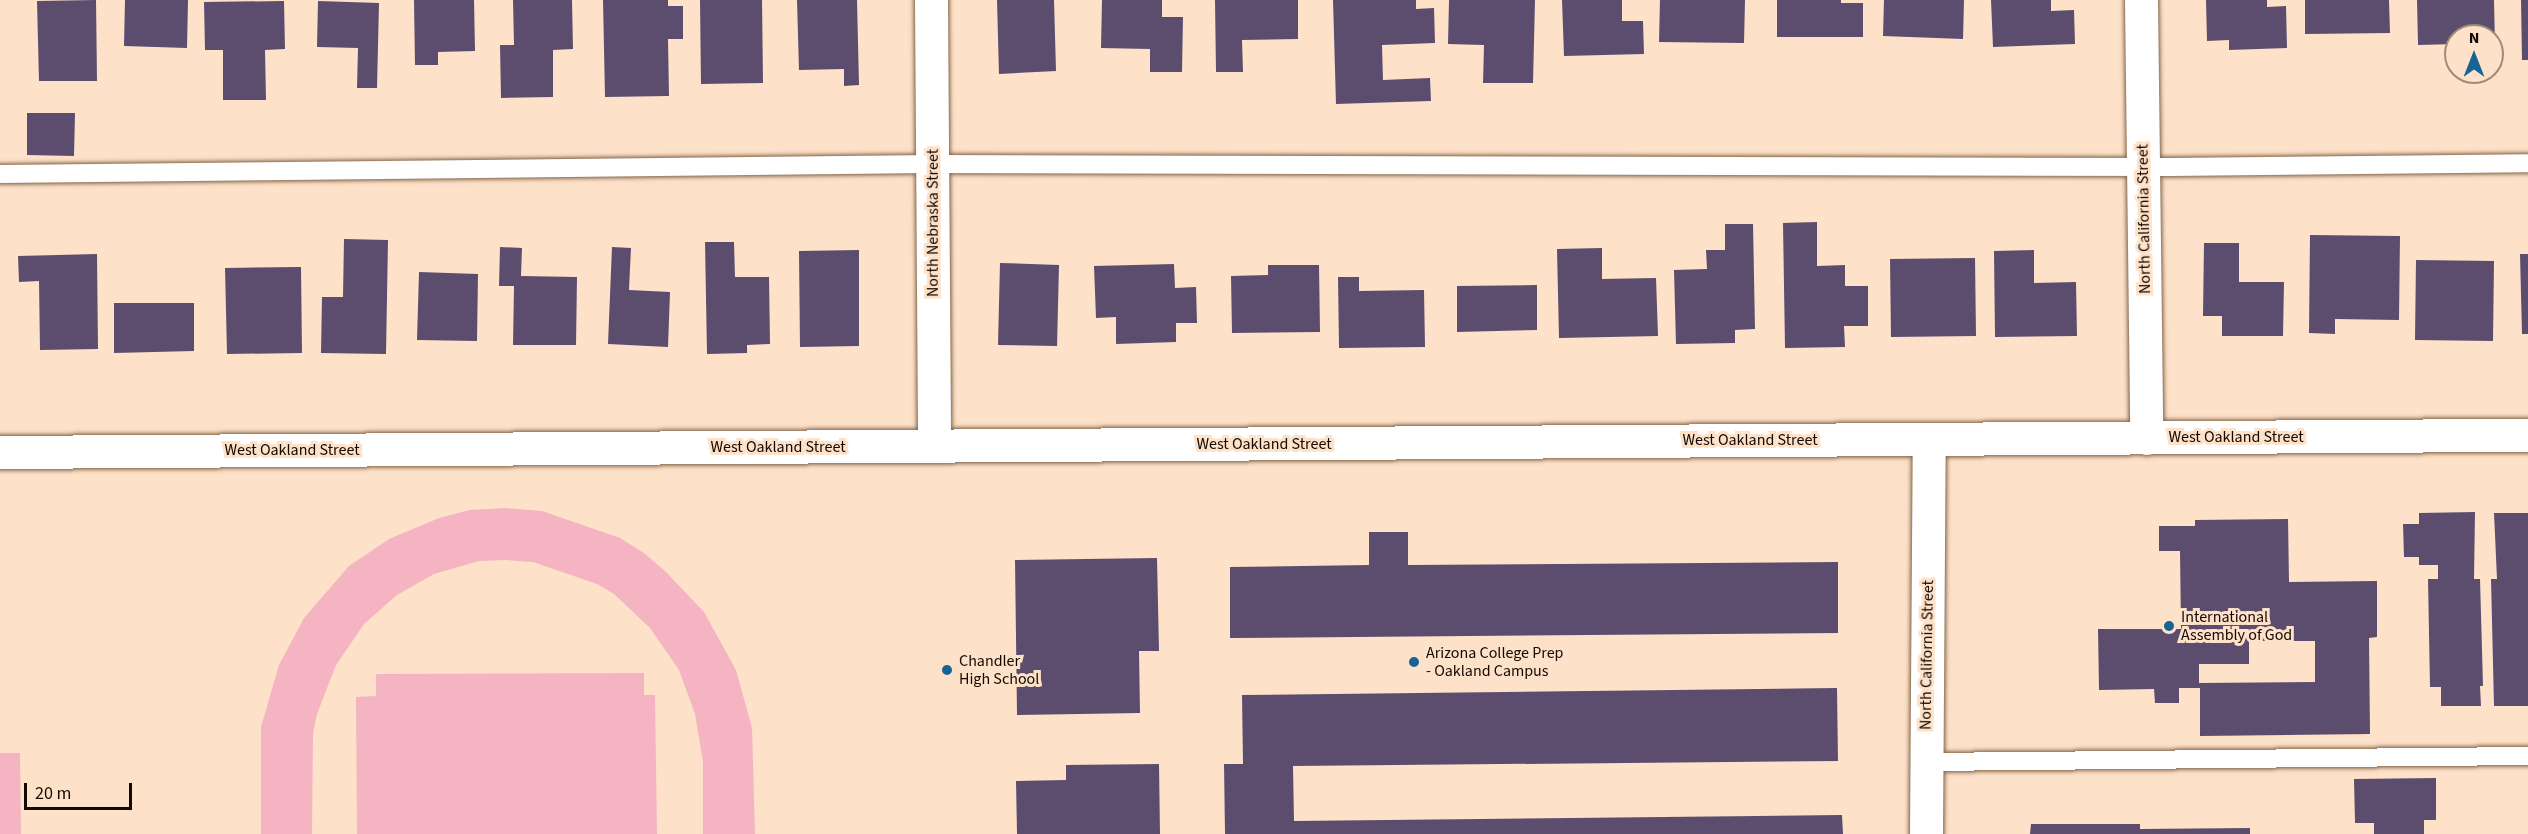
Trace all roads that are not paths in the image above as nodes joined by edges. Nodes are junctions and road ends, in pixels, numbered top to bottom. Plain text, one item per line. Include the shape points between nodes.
1 (931, 0) edge
2 (2141, 0) edge
3 (2528, 163) edge
4 (932, 164) junction
5 (2144, 167) junction
6 (0, 174) edge
7 (2528, 435) edge
8 (2146, 438) junction
9 (1929, 439) junction
10 (934, 446) junction
11 (0, 452) edge
12 (2528, 756) edge
13 (1925, 762) junction
14 (1926, 834) edge

1 - 4 street, North Nebraska Street
2 - 5 street, North California Street
3 - 5 lane
4 - 5 lane
4 - 6 lane
4 - 10 street, North Nebraska Street
5 - 8 street, North California Street
7 - 8 street, West Oakland Street
8 - 9 street, West Oakland Street
9 - 10 street, West Oakland Street
9 - 13 street, North California Street
10 - 11 street, West Oakland Street
12 - 13 lane
13 - 14 street, North California Street

